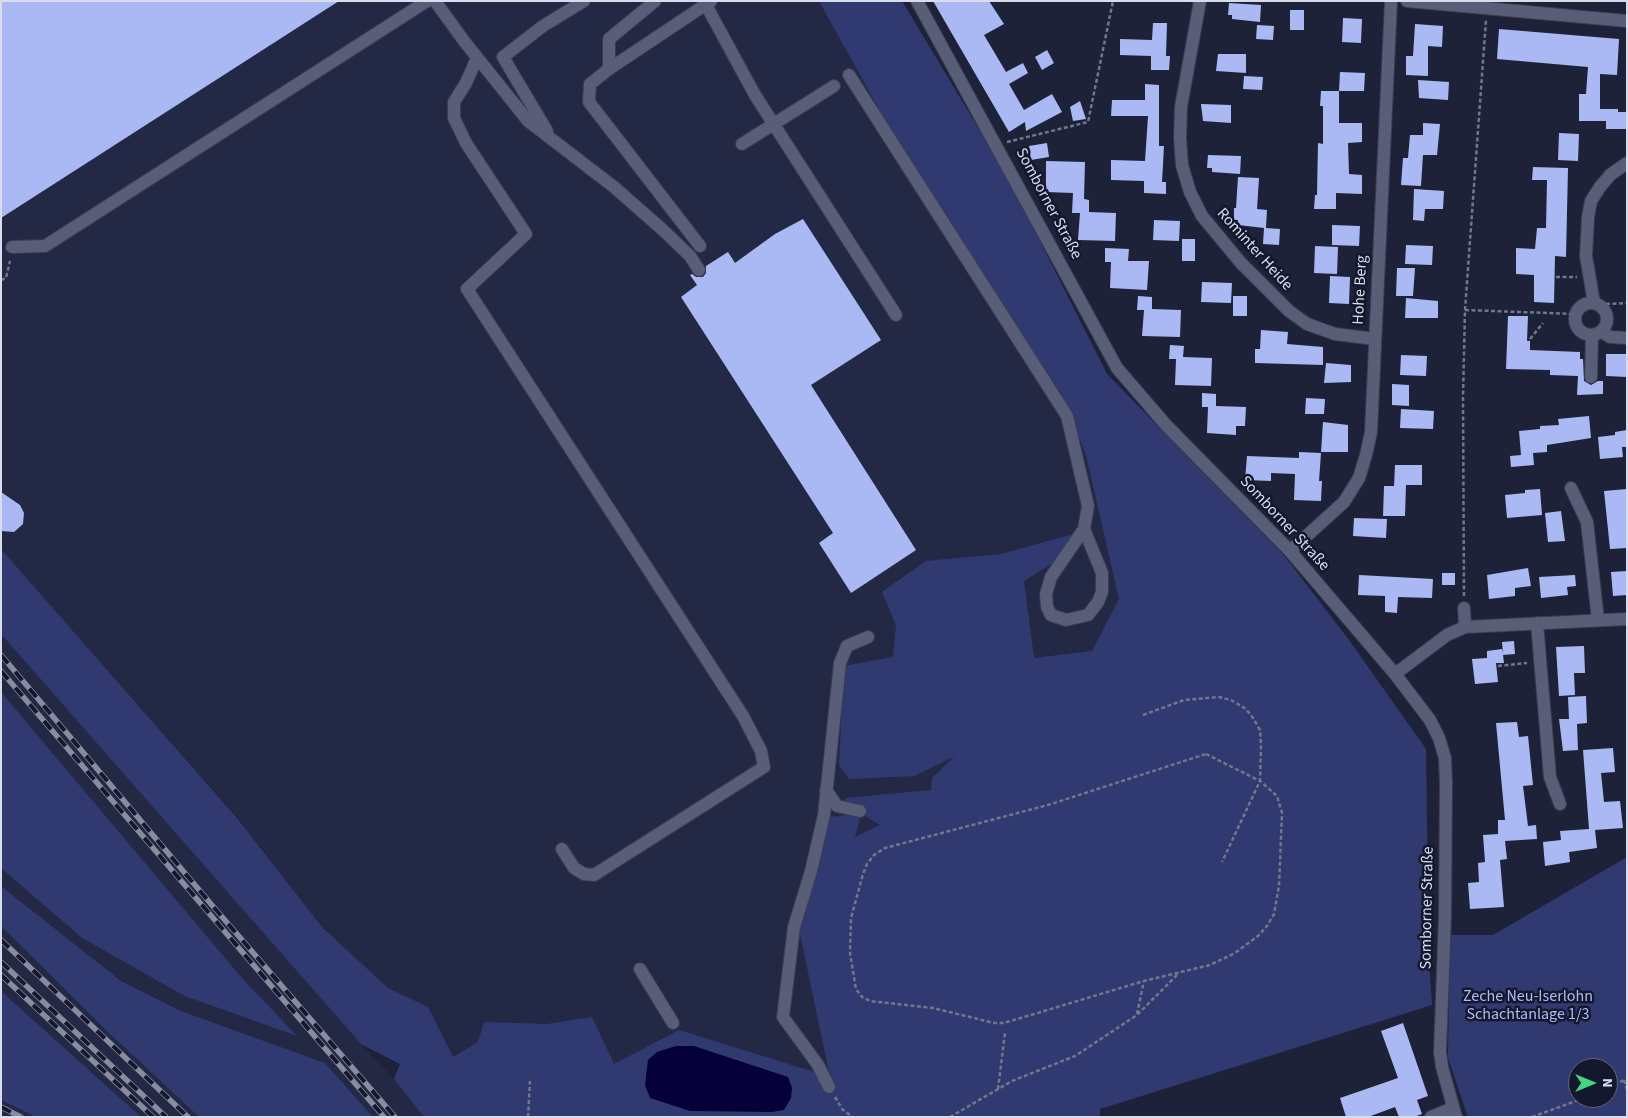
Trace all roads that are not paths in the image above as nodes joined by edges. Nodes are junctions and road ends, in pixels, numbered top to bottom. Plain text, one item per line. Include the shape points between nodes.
1 (427, 1) edge
2 (435, 1) edge
3 (584, 1) edge
4 (655, 1) edge
5 (917, 1) edge
6 (1200, 1) edge
7 (1391, 1) edge
8 (1407, 1) edge
9 (709, 3) edge
10 (1627, 21) edge
11 (477, 58) junction
12 (609, 69) junction
13 (849, 75) dead end
14 (834, 86) dead end
15 (773, 124) junction
16 (551, 136) junction
17 (742, 144) dead end
18 (1627, 162) edge
19 (700, 246) dead end
20 (12, 247) road end
21 (699, 270) dead end
22 (1596, 304) junction
23 (896, 314) dead end
24 (1597, 334) junction
25 (1627, 338) edge
26 (1375, 339) junction
27 (1591, 377) dead end
28 (1571, 488) dead end
29 (1084, 529) junction
30 (1290, 551) junction
31 (1464, 608) dead end
32 (1627, 619) edge
33 (1598, 620) junction
34 (1537, 624) junction
35 (1465, 627) junction
36 (868, 637) dead end
37 (1395, 674) junction
38 (826, 790) junction
39 (1560, 804) dead end
40 (860, 811) dead end
41 (562, 850) dead end
42 (640, 969) dead end
43 (673, 1022) dead end
44 (830, 1087) road end
45 (1455, 1112) edge
46 (1431, 1117) edge

1 - 20 street via 45,246
2 - 11 street
3 - 16 street via 502,57
4 - 12 street via 609,39
5 - 30 street, Somborner Straße via 1117,368 1166,425
6 - 26 street, Rominter Heide via 1181,107 1180,138 1182,165 1202,216 1241,263 1301,320 1335,334
7 - 26 street, Hohe Berg
8 - 10 street
9 - 12 street
9 - 15 street via 754,94
11 - 16 street via 528,121
11 - 41 street via 454,102 454,118 526,234 467,289 743,716 758,744 764,767 594,875 574,868
12 - 19 street via 590,84 589,102
13 - 29 street via 1067,416 1088,506
14 - 15 street
15 - 17 street
15 - 23 street
16 - 21 street via 664,231 690,256
18 - 22 street via 1610,174 1592,201 1586,236
22 - 24 street via 1604,310 1608,320
22 - 24 street via 1583,305 1575,314 1575,323 1578,330
24 - 25 street
24 - 27 street
26 - 30 street, Hohe Berg via 1370,432 1359,478 1344,502
28 - 33 street via 1587,522
29 - 29 street via 1102,573 1102,592 1088,615 1066,620 1051,616 1046,594 1051,576
30 - 37 street, Somborner Straße
31 - 35 street
32 - 33 street
33 - 34 street
34 - 35 street
34 - 39 street via 1550,777
35 - 37 street via 1447,635
36 - 38 street via 847,646 840,663
37 - 45 street, Somborner Straße via 1430,720 1445,758 1445,916 1440,1052
38 - 40 street via 837,806
38 - 44 street via 814,862 794,927 783,1017
42 - 43 street
45 - 46 street

